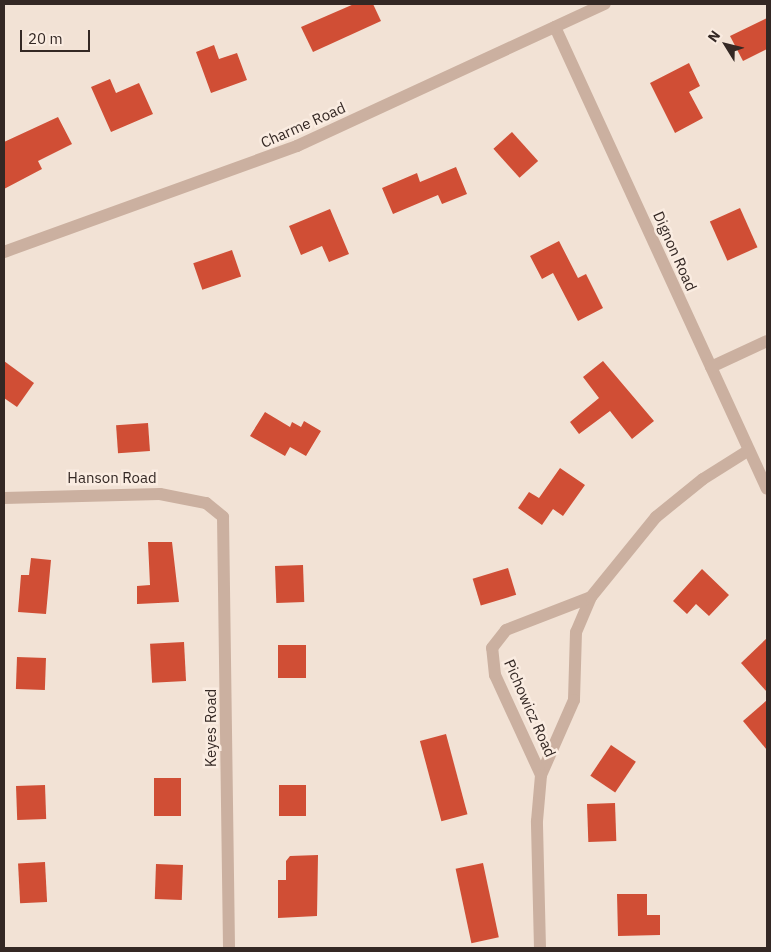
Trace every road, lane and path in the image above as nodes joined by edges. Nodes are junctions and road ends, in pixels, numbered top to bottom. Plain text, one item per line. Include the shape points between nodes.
1 (605, 4) edge
2 (555, 26) junction
3 (4, 252) edge
4 (767, 341) edge
5 (711, 367) junction
6 (749, 450) junction
7 (767, 489) edge
8 (4, 498) edge
9 (217, 509) joint
10 (591, 597) junction
11 (542, 775) junction
12 (229, 948) edge
13 (540, 948) edge

1 - 2 street, Charme Road
2 - 3 street, Charme Road via 297,146
2 - 5 street, Dignon Road
4 - 5 street
5 - 6 street, Dignon Road
6 - 7 street, Dignon Road
6 - 10 street, Pichowicz Road via 702,479 656,517
8 - 9 street, Hanson Road via 130,492 192,499
9 - 12 street, Keyes Road via 226,530
10 - 11 street, Pichowicz Road via 576,632 574,700
10 - 11 street, Pichowicz Road via 506,630 492,648 493,670
11 - 13 street, Pichowicz Road via 537,821

